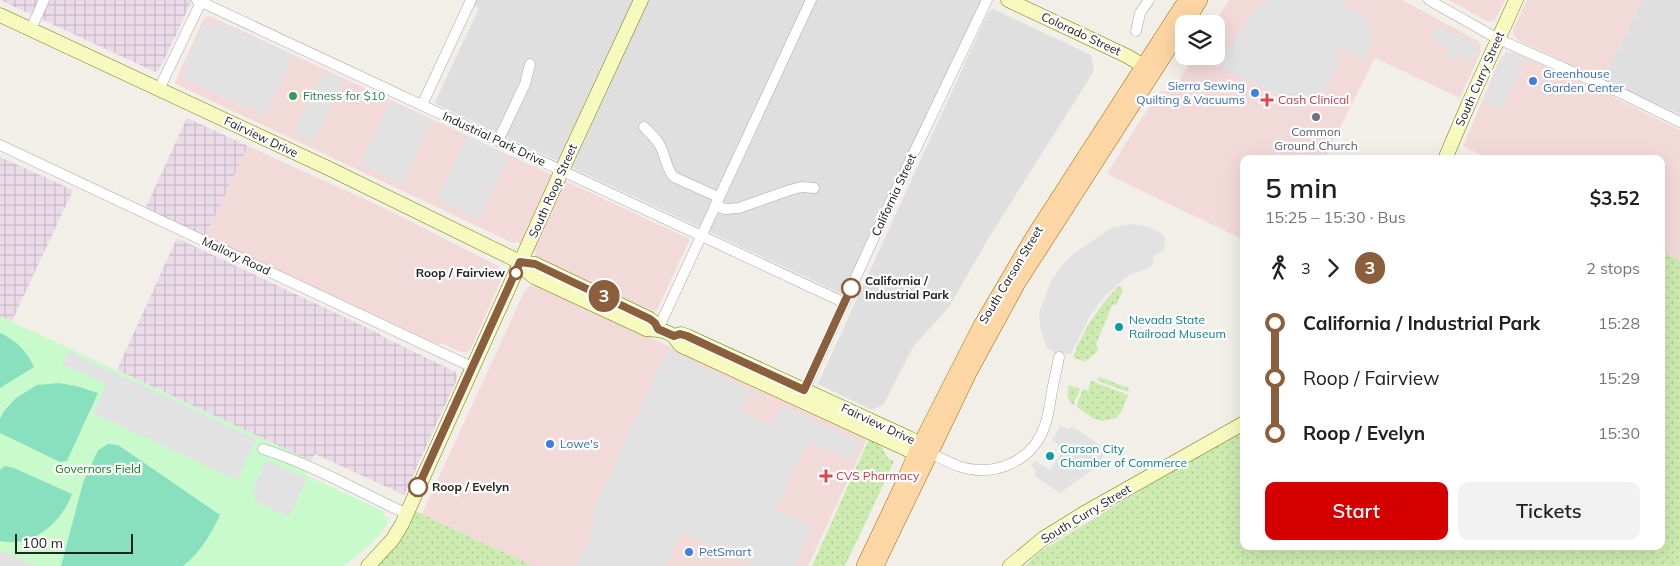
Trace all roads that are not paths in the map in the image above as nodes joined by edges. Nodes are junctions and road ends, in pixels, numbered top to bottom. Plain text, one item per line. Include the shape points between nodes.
1 (44, 0) edge
2 (471, 0) edge
3 (641, 0) edge
4 (811, 0) edge
5 (987, 0) edge
6 (1008, 0) edge
7 (1149, 0) edge
8 (1186, 0) edge
9 (1200, 0) edge
10 (1429, 0) edge
11 (1516, 0) edge
12 (200, 1) edge
13 (0, 15) edge
14 (1190, 15) edge
15 (31, 29) junction
16 (1136, 31) dead end
17 (1175, 35) edge
18 (1498, 39) junction
19 (530, 64) dead end
20 (1148, 69) junction
21 (159, 89) junction
22 (422, 105) junction
23 (1680, 122) edge
24 (644, 127) dead end
25 (498, 141) junction
26 (0, 145) edge
27 (1447, 155) edge
28 (562, 170) junction
29 (814, 188) dead end
30 (716, 201) junction
31 (700, 236) junction
32 (520, 262) junction
33 (845, 303) junction
34 (658, 329) junction
35 (674, 336) junction
36 (1059, 357) dead end
37 (472, 367) junction
38 (804, 390) junction
39 (1240, 425) edge
40 (263, 449) dead end
41 (922, 450) junction
42 (407, 514) junction
43 (368, 566) edge
44 (864, 566) edge
45 (876, 566) edge
46 (1010, 566) edge

1 - 15 street
2 - 22 street
3 - 28 main road, South Roop Street
4 - 30 street
5 - 33 street, California Street
6 - 20 main road, Colorado Street via 1120,52
7 - 16 street via 1140,14
8 - 20 main road, South Carson Street
9 - 14 main road, South Carson Street
10 - 18 street
11 - 18 main road, South Curry Street
12 - 21 street
12 - 22 street, Industrial Park Drive
13 - 15 main road, Fairview Drive
15 - 21 main road, Fairview Drive
17 - 20 main road, South Carson Street
18 - 23 street
18 - 27 main road, South Curry Street
19 - 25 street via 525,84
20 - 41 main road, South Carson Street via 1018,283
21 - 32 main road, Fairview Drive
22 - 25 street, Industrial Park Drive
24 - 30 street via 662,148 670,173
25 - 28 street, Industrial Park Drive
26 - 37 street, Mallory Road
28 - 31 street, Industrial Park Drive
28 - 32 main road, South Roop Street
29 - 30 street via 801,187 738,208 725,208
30 - 31 street
31 - 33 street, Industrial Park Drive
31 - 34 street
32 - 34 main road, Fairview Drive via 535,264 650,319
32 - 37 main road, South Roop Street
33 - 38 street, California Street
34 - 35 main road, Fairview Drive
35 - 38 main road, Fairview Drive via 687,336
35 - 41 main road, Fairview Drive via 682,346
36 - 41 street via 1045,427 1034,446 1023,456 1003,467 980,470 958,466
37 - 42 main road, South Roop Street
38 - 41 main road, Fairview Drive
39 - 46 main road, South Curry Street via 1086,512 1044,538
40 - 42 street
41 - 44 main road, South Carson Street
41 - 45 main road, South Carson Street
42 - 43 main road, South Roop Street via 393,539

